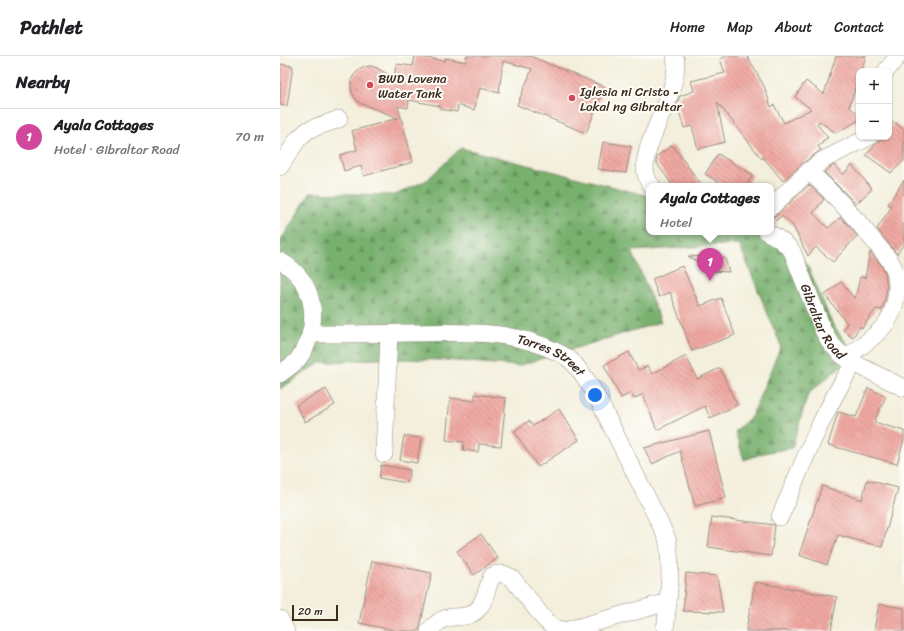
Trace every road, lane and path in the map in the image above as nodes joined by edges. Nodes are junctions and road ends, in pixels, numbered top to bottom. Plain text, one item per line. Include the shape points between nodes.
1 (675, 56) edge
2 (898, 56) edge
3 (888, 68) edge
4 (339, 119) dead end
5 (863, 140) edge
6 (280, 167) edge
7 (809, 171) junction
8 (650, 183) edge
9 (774, 204) edge
10 (773, 235) edge
11 (280, 261) edge
12 (312, 334) junction
13 (389, 334) junction
14 (850, 361) junction
15 (280, 374) edge
16 (904, 388) edge
17 (384, 454) dead end
18 (780, 517) dead end
19 (668, 602) junction
20 (280, 619) edge
21 (286, 631) edge
22 (429, 631) edge
23 (665, 631) edge

1 - 8 street via 674,80 648,150 645,165 646,178
2 - 3 street
4 - 6 street via 308,130 298,139
5 - 7 street via 824,160
7 - 9 street
7 - 14 street via 854,216 890,261 896,274 896,295 892,313 883,327
10 - 14 street, Gibraltar Road via 792,251 823,330 831,344
11 - 12 street via 290,266 305,285 313,309
12 - 13 street, Torres Street
12 - 15 street via 299,359
13 - 17 street
13 - 19 street, Torres Street via 493,334 536,343 567,358 597,396 667,538 670,567
14 - 16 street, Gibraltar Road
14 - 18 street
19 - 22 street via 565,631 554,628 545,620 512,578 497,573 492,576 480,607 466,616 442,620
19 - 23 street, Torres Street
20 - 21 street

